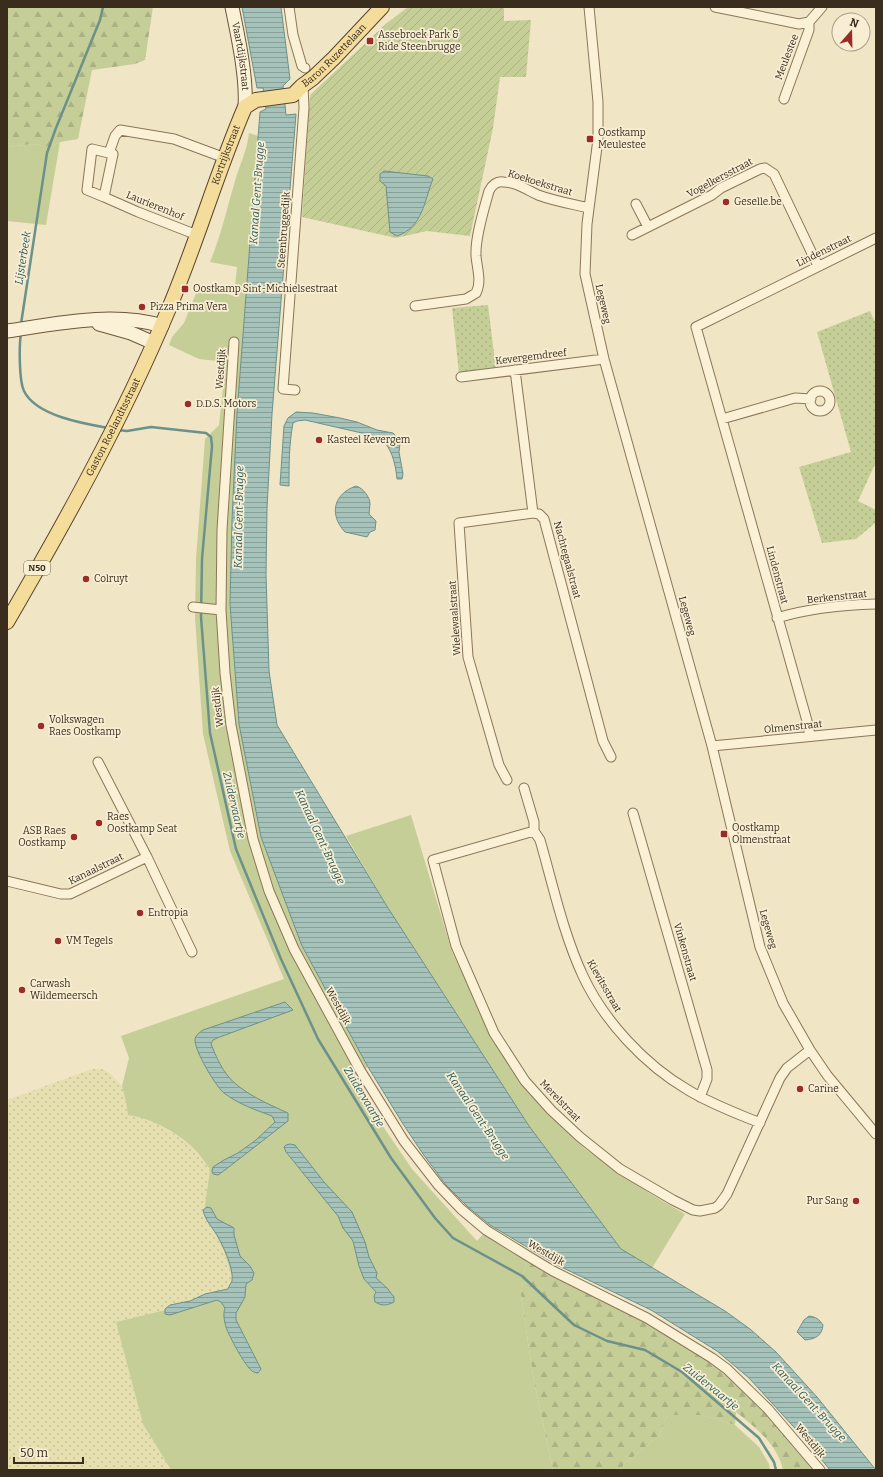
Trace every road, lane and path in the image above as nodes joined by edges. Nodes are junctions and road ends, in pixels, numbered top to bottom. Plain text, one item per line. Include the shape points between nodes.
1 (232, 7) edge
2 (289, 7) edge
3 (589, 7) edge
4 (715, 7) edge
5 (822, 7) edge
6 (382, 8) edge
7 (809, 22) junction
8 (305, 68) dead end
9 (303, 85) junction
10 (784, 99) dead end
11 (245, 107) junction
12 (109, 153) junction
13 (225, 158) junction
14 (104, 197) junction
15 (636, 204) dead end
16 (589, 208) junction
17 (648, 227) junction
18 (199, 229) junction
19 (632, 235) dead end
20 (876, 238) edge
21 (818, 266) junction
22 (415, 306) dead end
23 (79, 321) junction
24 (162, 326) junction
25 (11, 330) edge
26 (234, 342) dead end
27 (154, 343) junction
28 (604, 359) junction
29 (515, 370) junction
30 (461, 377) dead end
31 (295, 390) dead end
32 (811, 399) dead end
33 (722, 419) junction
34 (533, 512) junction
35 (876, 604) edge
36 (194, 607) dead end
37 (221, 610) junction
38 (777, 618) junction
39 (7, 622) edge
40 (876, 730) edge
41 (809, 736) junction
42 (712, 746) junction
43 (611, 757) dead end
44 (98, 762) dead end
45 (507, 780) dead end
46 (524, 788) dead end
47 (633, 814) dead end
48 (534, 831) junction
49 (147, 857) junction
50 (7, 881) edge
51 (192, 952) dead end
52 (810, 1050) junction
53 (700, 1097) junction
54 (760, 1123) junction
55 (876, 1134) edge
56 (820, 1470) edge

1 - 11 main road, Vaartdijkstraat via 243,76
2 - 8 street via 293,35 302,66
3 - 16 street, Legeweg via 598,102 598,139
4 - 7 street, Meulestee via 792,23
5 - 7 street, Meulestee
6 - 9 main road, Baron Ruzettelaan via 329,63
7 - 10 street, Meulestee via 809,30
9 - 11 main road, Baron Ruzettelaan via 293,95 256,100
9 - 31 street, Steenbruggedijk via 304,108 283,389
11 - 13 main road, Kortrijkstraat / N50
12 - 13 street via 120,130 174,140
12 - 14 street via 113,154
12 - 14 street, Laurierenhof via 92,149 87,190
13 - 18 main road, Kortrijkstraat / N50
14 - 18 street, Laurierenhof via 138,212
15 - 17 street
16 - 22 street, Koekoekstraat via 546,197 520,185 504,182 494,184 488,191 477,242 479,284 476,293 466,299
16 - 28 street, Legeweg via 585,274
17 - 19 street, Vogelkersstraat
17 - 21 street, Vogelkersstraat via 765,168 774,174
18 - 24 main road, Gaston Roelandtsstraat / N50
20 - 21 street, Lindenstraat
21 - 33 street, Lindenstraat via 696,327
23 - 24 main road via 111,319 143,321
23 - 25 main road
23 - 27 main road via 131,333
24 - 27 main road, Gaston Roelandtsstraat / N50
26 - 37 street, Westdijk via 222,530
27 - 39 main road, Gaston Roelandtsstraat / N50 via 134,390
28 - 29 street, Kevergemdreef
28 - 42 street, Legeweg
29 - 30 street, Kevergemdreef
29 - 34 street
32 - 33 street via 795,398
33 - 38 street, Lindenstraat
34 - 43 street, Nachtegaalstraat via 544,518 603,741
34 - 45 street, Wielewaalstraat via 459,523 468,656 499,765
35 - 38 street, Berkenstraat via 845,605
36 - 37 street
37 - 56 street, Westdijk via 231,725 253,839 269,891 298,955 360,1070 404,1141 439,1186 486,1230 553,1271 647,1318 727,1369 768,1409
38 - 41 street, Lindenstraat via 809,728
40 - 41 street, Olmenstraat
41 - 42 street, Olmenstraat
42 - 52 street, Legeweg via 760,947 783,1003
44 - 49 street
46 - 48 street, Kievitsstraat via 534,822
47 - 53 street, Vinkenstraat via 707,1070 707,1079
48 - 53 street, Kievitsstraat via 540,840 572,948 594,995 608,1017 636,1050 669,1077
48 - 54 street, Merelstraat via 433,860 462,962 494,1033 525,1082 580,1138 620,1169 693,1210 715,1208 723,1200
49 - 50 street, Kanaalstraat via 70,894
49 - 51 street
52 - 54 street, Merelstraat via 787,1068 780,1078
52 - 55 street, Legeweg via 827,1076
53 - 54 street, Kievitsstraat

